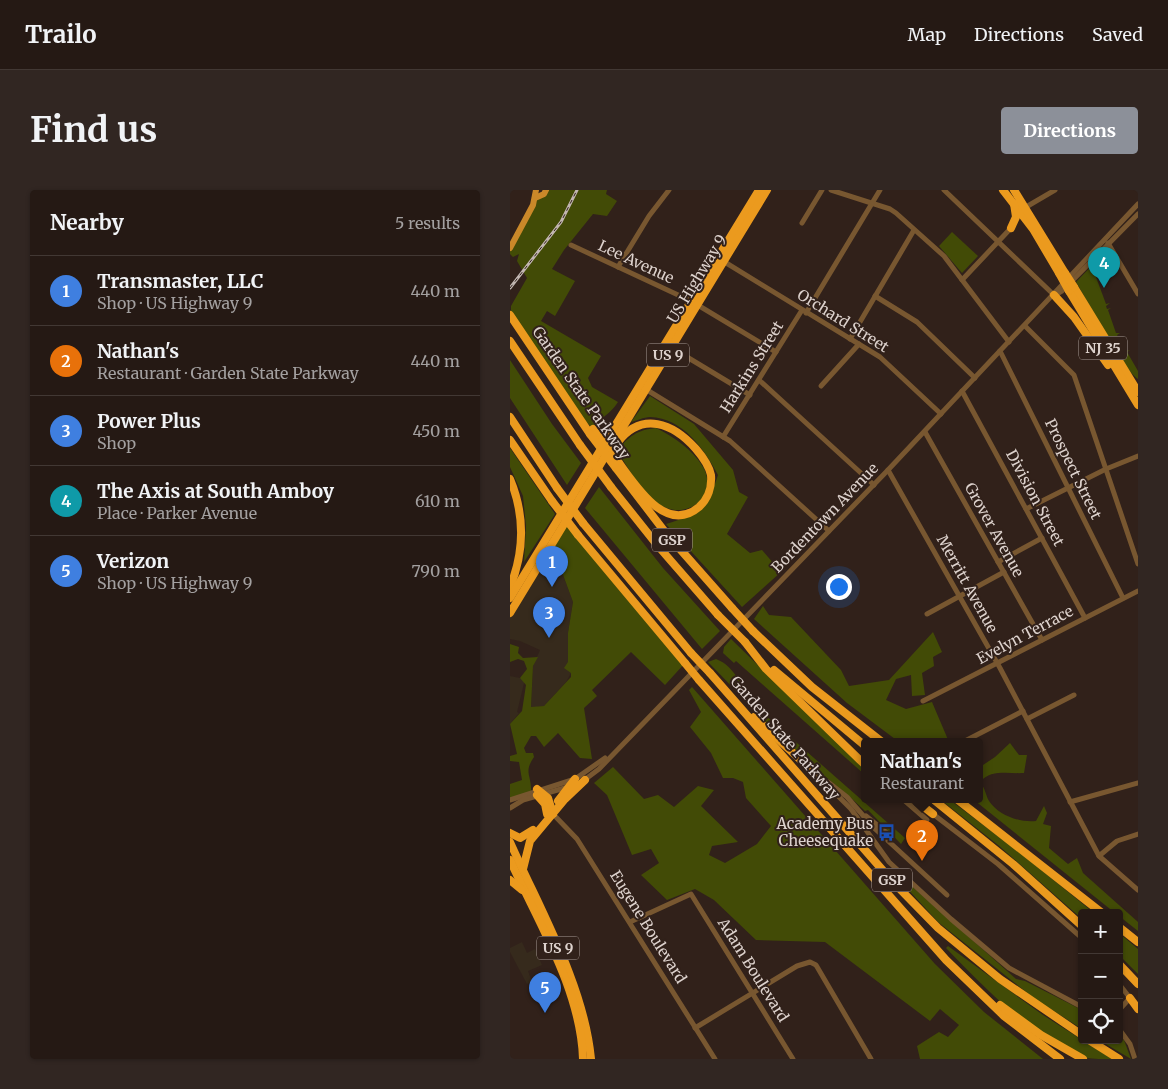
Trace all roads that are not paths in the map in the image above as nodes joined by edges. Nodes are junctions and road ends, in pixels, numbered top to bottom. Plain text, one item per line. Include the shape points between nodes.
1 (536, 190) edge
2 (546, 190) edge
3 (670, 190) edge
4 (759, 190) edge
5 (767, 190) edge
6 (822, 190) edge
7 (831, 190) edge
8 (880, 190) edge
9 (944, 190) edge
10 (1003, 190) edge
11 (1014, 190) edge
12 (1055, 190) edge
13 (535, 198) junction
14 (1012, 200) junction
15 (872, 203) junction
16 (1138, 204) edge
17 (1026, 207) junction
18 (1138, 214) edge
19 (802, 223) dead end
20 (1011, 228) junction
21 (1033, 229) junction
22 (914, 230) junction
23 (1104, 239) junction
24 (998, 242) junction
25 (1108, 244) junction
26 (571, 245) dead end
27 (510, 248) edge
28 (723, 261) junction
29 (1083, 265) junction
30 (618, 267) junction
31 (1062, 273) junction
32 (962, 280) junction
33 (1072, 289) junction
34 (1138, 294) edge
35 (1054, 295) junction
36 (875, 296) junction
37 (694, 303) junction
38 (804, 312) junction
39 (511, 316) edge
40 (1025, 326) junction
41 (850, 339) junction
42 (510, 341) edge
43 (1009, 342) junction
44 (859, 344) junction
45 (672, 348) junction
46 (1000, 351) junction
47 (776, 352) junction
48 (1128, 376) junction
49 (975, 378) junction
50 (759, 380) junction
51 (1138, 382) edge
52 (821, 386) dead end
53 (1127, 388) junction
54 (647, 390) junction
55 (962, 391) junction
56 (1138, 392) edge
57 (750, 395) junction
58 (1138, 405) edge
59 (941, 414) junction
60 (510, 417) edge
61 (925, 432) junction
62 (723, 437) junction
63 (510, 440) edge
64 (1138, 456) edge
65 (618, 466) junction
66 (1106, 469) junction
67 (888, 470) junction
68 (510, 479) edge
69 (874, 485) junction
70 (1068, 488) junction
71 (575, 506) junction
72 (1026, 509) junction
73 (829, 531) junction
74 (1042, 538) junction
75 (998, 562) junction
76 (1138, 564) edge
77 (1004, 572) junction
78 (510, 587) edge
79 (1138, 591) edge
80 (960, 596) junction
81 (510, 598) edge
82 (1123, 598) junction
83 (510, 613) edge
84 (928, 614) dead end
85 (1084, 618) junction
86 (1042, 640) junction
87 (745, 642) junction
88 (998, 664) junction
89 (1074, 694) dead end
90 (730, 696) junction
91 (924, 701) dead end
92 (1023, 711) junction
93 (1027, 719) junction
94 (877, 738) edge
95 (971, 738) edge
96 (841, 740) junction
97 (861, 744) edge
98 (610, 755) junction
99 (861, 757) edge
100 (861, 761) edge
101 (817, 775) junction
102 (575, 779) junction
103 (585, 780) junction
104 (1138, 783) edge
105 (569, 787) junction
106 (539, 792) junction
107 (510, 800) edge
108 (1070, 802) junction
109 (909, 803) edge
110 (918, 803) edge
111 (938, 803) edge
112 (962, 803) edge
113 (510, 808) edge
114 (551, 812) junction
115 (930, 817) junction
116 (510, 833) edge
117 (1138, 834) edge
118 (510, 842) edge
119 (1099, 856) junction
120 (510, 860) edge
121 (523, 871) junction
122 (510, 880) edge
123 (1138, 890) edge
124 (525, 893) junction
125 (947, 895) dead end
126 (1097, 909) edge
127 (630, 922) junction
128 (1078, 922) edge
129 (918, 929) junction
130 (1123, 930) edge
131 (1078, 934) edge
132 (1138, 942) edge
133 (1123, 968) edge
134 (1138, 984) edge
135 (1123, 989) edge
136 (754, 993) junction
137 (1130, 998) junction
138 (1078, 1005) edge
139 (1123, 1006) edge
140 (1138, 1009) edge
141 (695, 1028) junction
142 (1078, 1032) edge
143 (1123, 1034) edge
144 (1095, 1044) edge
145 (583, 1059) edge
146 (591, 1059) edge
147 (715, 1059) edge
148 (793, 1059) edge
149 (871, 1059) edge
150 (1060, 1059) edge
151 (1083, 1059) edge
152 (1119, 1059) edge
153 (1135, 1059) edge

1 - 13 main road
2 - 13 main road
3 - 30 street via 649,216
4 - 37 highway, US Highway 9 / US 9
5 - 28 highway, US Highway 9 / US 9
6 - 19 street
7 - 15 street
8 - 15 street, Harkins Street
9 - 24 street
10 - 14 highway, NJ 35
11 - 17 highway, NJ 35
12 - 17 street
13 - 27 main road
14 - 20 highway via 1017,213
14 - 21 highway, NJ 35
15 - 22 street via 890,209
15 - 38 street, Harkins Street
16 - 23 street, Bordentown Avenue
17 - 31 highway, NJ 35
18 - 25 street, Bordentown Avenue
20 - 21 highway via 1024,225
20 - 24 street
21 - 31 highway, NJ 35
22 - 32 street via 944,256
22 - 36 street
23 - 25 street
23 - 29 street, Bordentown Avenue
24 - 32 street
24 - 35 street
25 - 29 street, Bordentown Avenue
25 - 34 street
26 - 30 street, Lee Avenue
28 - 37 highway, US Highway 9 / US 9
28 - 38 street, Orchard Street
29 - 35 street, Bordentown Avenue
30 - 37 street, Lee Avenue
31 - 33 highway, NJ 35, bridge
32 - 43 street
33 - 48 highway, NJ 35
33 - 53 highway, NJ 35
35 - 40 street, Bordentown Avenue
35 - 53 highway
36 - 41 street
36 - 49 street via 917,322
37 - 45 highway, US Highway 9 / US 9
37 - 47 street, Lee Avenue
37 - 81 highway, US Highway 9 / US 9
38 - 41 street, Orchard Street
38 - 47 street, Harkins Street
39 - 65 highway, Garden State Parkway, bridge via 573,408
40 - 43 street, Bordentown Avenue
40 - 66 street via 1074,375
41 - 44 street, Orchard Street
42 - 87 highway, Garden State Parkway / GSP, bridge via 611,487 678,570
43 - 46 street, Bordentown Avenue
44 - 52 street
44 - 59 street, Orchard Street via 888,364
45 - 54 highway, US Highway 9 / US 9
45 - 57 street
46 - 49 street, Bordentown Avenue
46 - 70 street, Prospect Street
47 - 50 street, Harkins Street
48 - 51 highway
48 - 56 highway, NJ 35
49 - 55 street, Bordentown Avenue
50 - 57 street, Harkins Street
50 - 69 street
53 - 58 highway, NJ 35
54 - 62 street
54 - 71 highway, US Highway 9 / US 9
55 - 59 street, Bordentown Avenue
55 - 72 street, Division Street
57 - 62 street, Harkins Street
59 - 61 street, Bordentown Avenue
60 - 90 highway, Garden State Parkway / GSP, bridge via 583,523
61 - 67 street, Bordentown Avenue
61 - 75 street, Grover Avenue
62 - 73 street
63 - 129 highway, Garden State Parkway / GSP, bridge via 578,535 685,663
64 - 66 street
65 - 71 highway via 648,499 668,514 680,515 696,509 710,489 709,469 691,444 667,426 646,424 634,427 621,438
65 - 94 highway, Garden State Parkway / GSP, bridge via 670,538 753,631 812,687
66 - 70 street
66 - 76 street
67 - 69 street, Bordentown Avenue
67 - 80 street, Merritt Avenue
68 - 78 highway via 522,532 520,557
69 - 73 street, Bordentown Avenue
70 - 72 street
70 - 82 street, Prospect Street
71 - 83 highway, US Highway 9 / US 9
72 - 74 street, Division Street
73 - 98 street, Bordentown Avenue
74 - 75 street
74 - 85 street, Division Street
75 - 77 street, Grover Avenue
77 - 80 street
77 - 86 street, Grover Avenue
79 - 82 street, Evelyn Terrace
80 - 84 street
80 - 88 street, Merritt Avenue
82 - 85 street, Evelyn Terrace
85 - 86 street, Evelyn Terrace
86 - 88 street, Evelyn Terrace
87 - 96 highway via 766,669
87 - 97 highway, Garden State Parkway / GSP via 809,702
88 - 91 street, Evelyn Terrace
88 - 92 street, Merritt Avenue
89 - 93 street
90 - 101 highway
90 - 142 highway, Garden State Parkway / GSP via 938,928 993,974
92 - 93 street, Merritt Avenue
92 - 95 street
93 - 108 street
96 - 99 highway
96 - 100 highway
98 - 102 street, Bordentown Avenue
98 - 103 street, Bordentown Avenue
101 - 125 street via 887,834 890,844
101 - 138 street via 851,809 889,862 955,923 1009,968
102 - 105 highway
102 - 106 street, Bordentown Avenue
103 - 105 street, Bordentown Avenue
103 - 114 highway
104 - 108 street
105 - 106 street, Bordentown Avenue
105 - 114 highway
106 - 107 street, Bordentown Avenue
106 - 113 street, Bordentown Avenue
106 - 114 highway
108 - 119 street
109 - 115 street
110 - 115 highway
111 - 128 highway
112 - 126 highway
114 - 116 highway via 525,838
114 - 121 highway via 530,840
114 - 127 street, Eugene Boulevard via 577,839
115 - 131 street via 998,864
117 - 119 street via 1117,841
118 - 121 highway, US 9
119 - 123 street
120 - 124 highway, US 9
121 - 146 highway, US 9 via 577,992
122 - 124 highway
124 - 145 highway, US 9 via 572,1000 580,1027
127 - 136 street, Adam Boulevard via 691,894
127 - 141 street, Eugene Boulevard
129 - 150 highway, Garden State Parkway / GSP via 980,994
129 - 151 highway via 1006,1011
130 - 132 highway
133 - 134 highway
135 - 137 street
136 - 141 street
136 - 148 street, Adam Boulevard
136 - 149 street via 799,965 810,962 816,965
137 - 139 street
137 - 140 highway
141 - 147 street, Eugene Boulevard
143 - 153 street
144 - 152 highway

